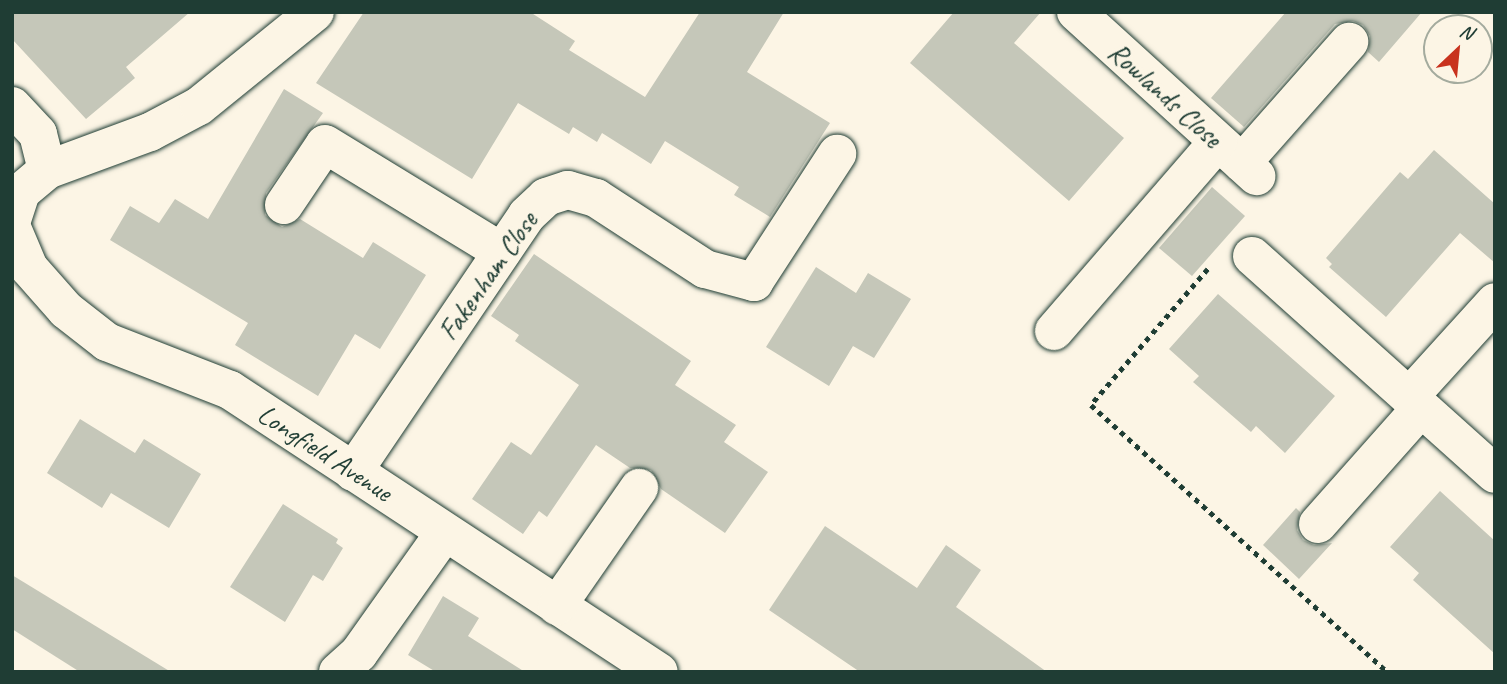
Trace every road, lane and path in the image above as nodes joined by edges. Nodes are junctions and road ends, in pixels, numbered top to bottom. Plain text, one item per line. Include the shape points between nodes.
1 (314, 12) edge
2 (1076, 12) edge
3 (1349, 43) dead end
4 (12, 106) edge
5 (837, 154) dead end
6 (1239, 161) junction
7 (47, 170) junction
8 (284, 205) dead end
9 (12, 220) edge
10 (12, 228) edge
11 (502, 253) junction
12 (1252, 256) dead end
13 (1213, 263) dead end
14 (21, 273) edge
15 (1495, 302) edge
16 (1054, 331) dead end
17 (1415, 403) junction
18 (353, 472) junction
19 (1495, 474) edge
20 (639, 488) dead end
21 (1318, 524) dead end
22 (445, 532) junction
23 (557, 606) junction
24 (338, 672) edge
25 (659, 672) edge
26 (1388, 672) edge

1 - 7 street via 199,106 150,132
2 - 6 street, Rowlands Close
3 - 6 street
4 - 7 street via 38,134
5 - 11 street, Fakenham Close via 754,282 705,269 596,198 568,190 547,197 527,215
6 - 16 street
7 - 9 street via 21,192
8 - 11 street via 325,145
10 - 14 street, Longfield Avenue
11 - 18 street, Fakenham Close
12 - 17 street
13 - 26 path via 1091,405
14 - 18 street, Longfield Avenue via 107,342 230,390
15 - 17 street
17 - 19 street
17 - 21 street
18 - 22 street, Longfield Avenue
20 - 23 street
22 - 23 street, Longfield Avenue
22 - 24 street via 359,653
23 - 25 street, Longfield Avenue

